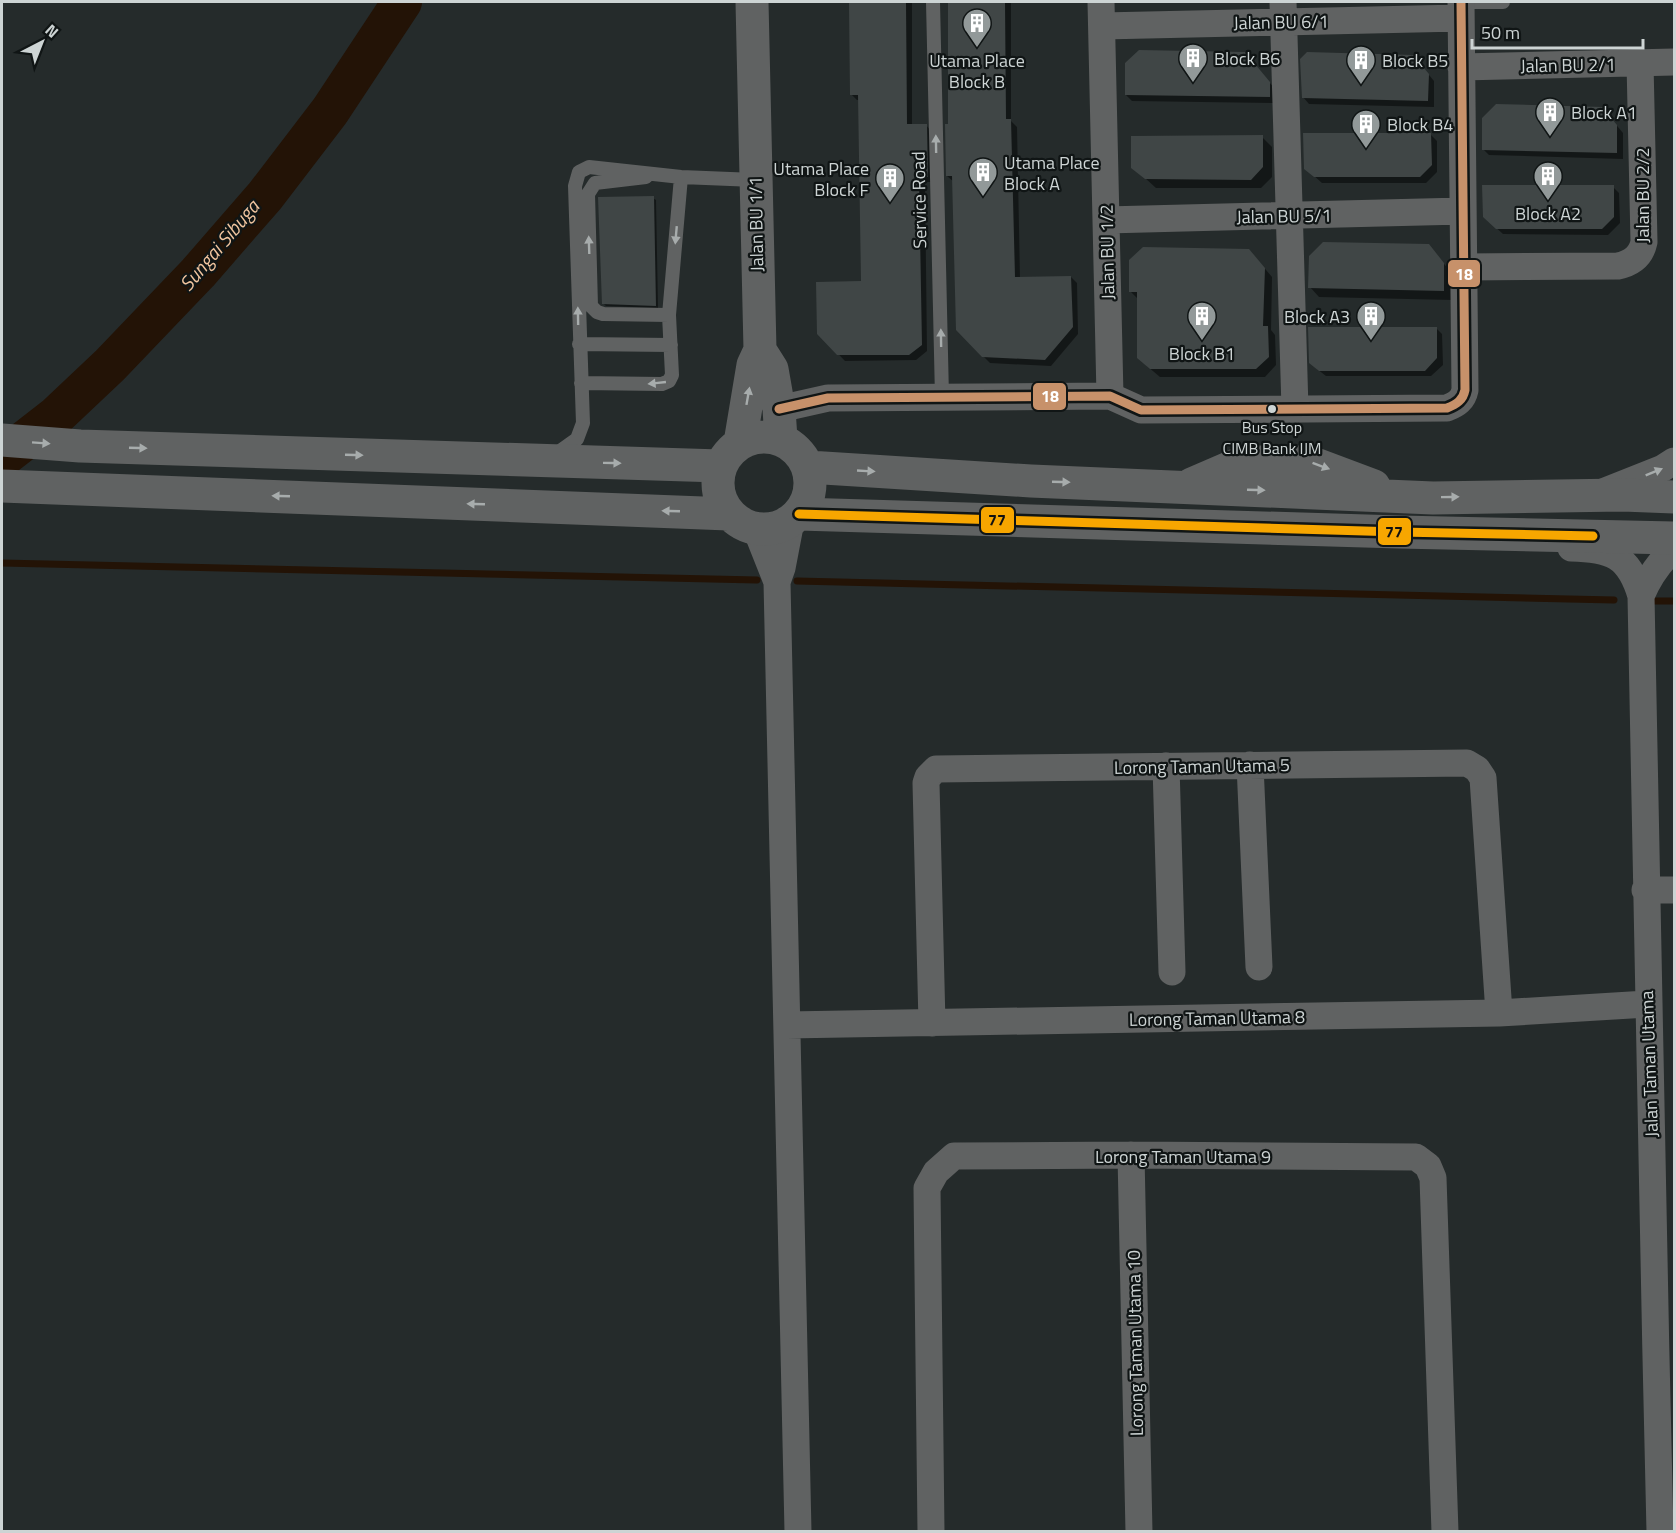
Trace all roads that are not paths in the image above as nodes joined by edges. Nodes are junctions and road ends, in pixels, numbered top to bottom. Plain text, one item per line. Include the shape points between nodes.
1 (752, 2) edge
2 (933, 2) edge
3 (1503, 2) edge
4 (1461, 7) edge
5 (1284, 12) edge
6 (1101, 14) edge
7 (1674, 62) edge
8 (1640, 63) junction
9 (1461, 67) junction
10 (666, 174) junction
11 (681, 177) junction
12 (755, 180) junction
13 (1463, 211) junction
14 (1290, 215) junction
15 (1106, 220) junction
16 (1463, 267) junction
17 (669, 315) junction
18 (579, 344) junction
19 (671, 345) junction
20 (760, 350) junction
21 (581, 383) junction
22 (1110, 396) junction
23 (942, 397) junction
24 (1295, 409) junction
25 (780, 424) junction
26 (2, 440) edge
27 (730, 454) junction
28 (1674, 460) edge
29 (544, 461) junction
30 (808, 467) junction
31 (2, 486) edge
32 (1593, 495) junction
33 (1674, 497) edge
34 (795, 517) junction
35 (743, 521) junction
36 (1508, 535) junction
37 (1674, 538) edge
38 (1674, 549) edge
39 (777, 582) junction
40 (1641, 596) junction
41 (1250, 765) junction
42 (1166, 766) junction
43 (1645, 890) junction
44 (1674, 890) edge
45 (1259, 967) dead end
46 (1172, 972) dead end
47 (1647, 1004) junction
48 (1499, 1013) junction
49 (932, 1023) junction
50 (787, 1025) junction
51 (1663, 1096) edge
52 (1131, 1155) junction
53 (798, 1532) edge
54 (932, 1532) edge
55 (1139, 1532) edge
56 (1445, 1532) edge
57 (1660, 1532) edge

1 - 12 street, Jalan BU 1/1
23 -> 2 lane, Service Road
3 - 4 lane
4 - 5 street, Jalan BU 6/1
4 - 9 street
5 - 6 street, Jalan BU 6/1
5 - 14 street
6 - 15 street, Jalan BU 1/2
7 - 8 street, Jalan BU 2/1
8 - 9 street, Jalan BU 2/1
8 - 16 street, Jalan BU 2/2 via 1644,242 1636,258 1618,266
9 - 13 street
10 - 11 lane
17 -> 10 lane via 603,314 591,306 587,206 595,183
18 -> 10 lane via 575,186 579,172 589,167
11 - 12 lane
11 -> 17 lane
12 - 20 street, Jalan BU 1/1
13 - 14 street, Jalan BU 5/1
13 - 16 street
14 - 15 street, Jalan BU 5/1
14 - 24 street
15 - 22 street, Jalan BU 1/2
16 - 24 street via 1465,390 1460,401 1447,408
17 - 19 lane
18 - 19 lane
18 - 21 lane
19 -> 21 lane via 672,375 662,384
20 - 25 street via 772,369
27 -> 20 street, Jalan BU 1/1
21 - 29 lane via 583,423 577,438
22 - 23 street
22 - 24 street via 1142,410
23 - 25 street via 828,398
25 - 27 street via 767,436 753,437
25 - 30 street
26 -> 29 street
29 -> 27 street
27 - 35 street via 717,478 718,491 722,503
32 -> 28 street
30 -> 32 street via 1434,498
30 - 34 street via 810,492
35 -> 31 street
32 - 33 street
34 - 35 street via 780,527
34 - 36 street
34 - 39 street
35 - 39 street
36 - 37 street
36 - 40 street via 1535,548 1594,549 1618,557 1629,566
38 - 40 street via 1648,578
39 - 50 street
40 - 43 street, Jalan Taman Utama
41 - 42 street, Lorong Taman Utama 5
41 - 45 street
41 - 48 street, Lorong Taman Utama 5 via 1467,763 1477,769 1483,778
42 - 46 street
42 - 49 street, Lorong Taman Utama 5 via 936,769 928,777
43 - 44 street
43 - 47 street, Jalan Taman Utama
47 - 48 street, Lorong Taman Utama 8
47 - 51 street, Jalan Taman Utama
48 - 49 street, Lorong Taman Utama 8
49 - 50 street, Lorong Taman Utama 8
50 - 53 street
51 - 57 street, Jalan Taman Utama
52 - 54 street, Lorong Taman Utama 9 via 954,1156 936,1172 927,1188
52 - 55 street, Lorong Taman Utama 10
52 - 56 street, Lorong Taman Utama 9 via 1416,1157 1428,1166 1433,1178

